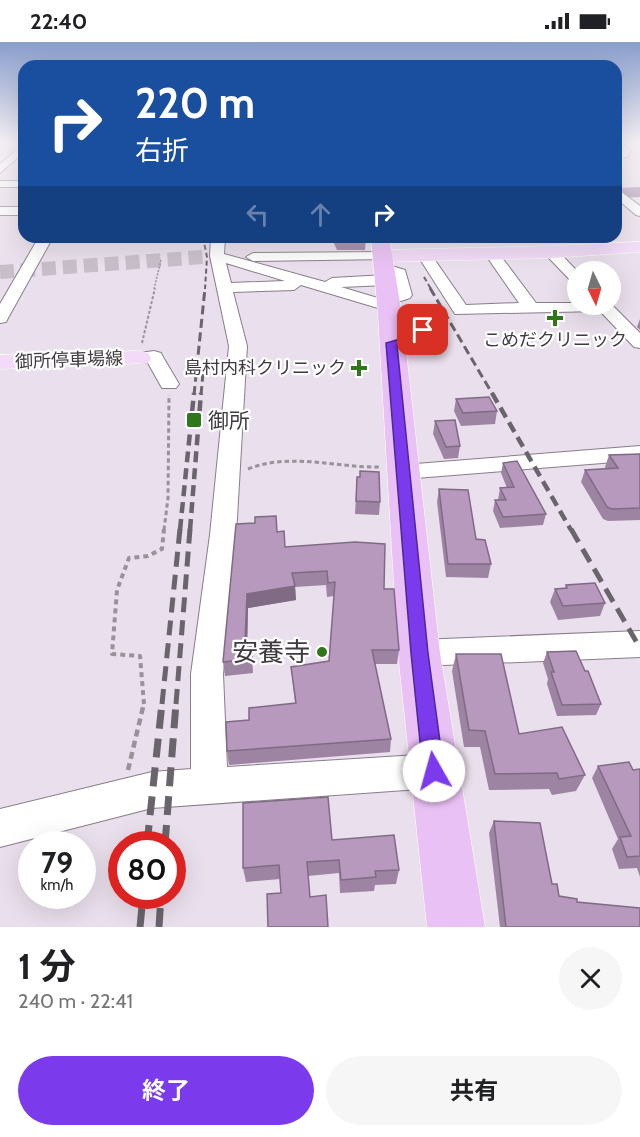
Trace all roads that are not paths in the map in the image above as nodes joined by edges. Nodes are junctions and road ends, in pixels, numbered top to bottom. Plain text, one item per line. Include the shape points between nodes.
1 (0, 184) edge
2 (18, 184) edge
3 (622, 192) edge
4 (622, 194) edge
5 (640, 196) edge
6 (0, 211) edge
7 (18, 211) edge
8 (640, 212) edge
9 (43, 243) edge
10 (217, 247) edge
11 (640, 247) edge
12 (551, 252) junction
13 (492, 254) junction
14 (425, 256) junction
15 (567, 269) edge
16 (312, 284) junction
17 (224, 288) junction
18 (386, 288) edge
19 (567, 306) edge
20 (531, 308) junction
21 (613, 315) edge
22 (0, 317) edge
23 (640, 343) edge
24 (139, 358) joint
25 (0, 362) edge
26 (169, 384) road end
27 (640, 453) edge
28 (403, 472) junction
29 (640, 644) edge
30 (419, 653) junction
31 (434, 771) junction
32 (209, 785) junction
33 (0, 828) edge
34 (456, 927) edge

1 - 2 street
3 - 5 street
4 - 8 street
6 - 7 street
9 - 22 street
10 - 16 street
10 - 17 street
10 - 18 street
11 - 12 main road
12 - 13 main road
12 - 15 street
13 - 14 main road
13 - 20 street
14 - 18 main road
14 - 20 street via 461,310
16 - 17 street
16 - 18 street
16 - 18 street
17 - 32 street via 238,346 207,675
18 - 28 highway
19 - 20 street
21 - 23 street
24 - 25 main road, 御所停車場線
24 - 26 street via 154,357
27 - 28 street
28 - 30 highway
29 - 30 street
30 - 31 highway
31 - 32 street
31 - 34 highway
32 - 33 street via 153,790

